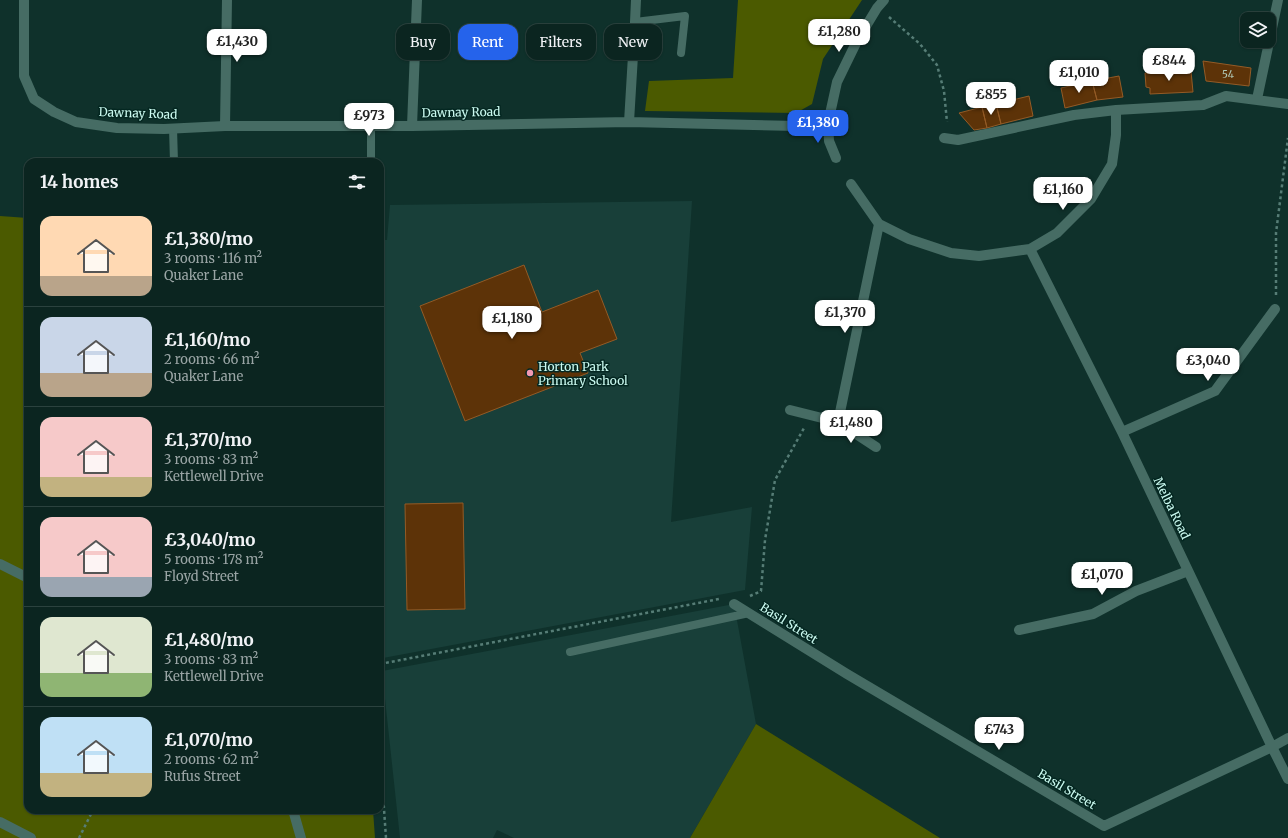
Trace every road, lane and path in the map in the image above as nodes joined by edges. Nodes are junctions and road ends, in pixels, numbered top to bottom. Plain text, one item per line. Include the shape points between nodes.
1 (24, 0) edge
2 (227, 0) edge
3 (417, 0) edge
4 (636, 0) edge
5 (884, 0) edge
6 (1278, 0) edge
7 (877, 8) junction
8 (635, 22) junction
9 (681, 53) dead end
10 (1258, 99) junction
11 (1288, 104) edge
12 (1116, 110) junction
13 (629, 122) junction
14 (828, 123) junction
15 (225, 126) junction
16 (371, 126) junction
17 (412, 126) junction
18 (173, 128) junction
19 (944, 138) joint
20 (1288, 138) edge
21 (174, 158) edge
22 (371, 158) edge
23 (836, 158) dead end
24 (851, 184) dead end
25 (879, 224) junction
26 (1030, 250) junction
27 (1275, 309) joint
28 (790, 410) dead end
29 (811, 416) junction
30 (838, 422) junction
31 (1122, 432) junction
32 (876, 447) dead end
33 (0, 564) edge
34 (1188, 571) junction
35 (24, 576) edge
36 (734, 604) junction
37 (749, 613) junction
38 (1019, 630) dead end
39 (570, 652) dead end
40 (384, 663) edge
41 (1288, 738) edge
42 (1272, 747) junction
43 (1288, 779) edge
44 (384, 809) edge
45 (91, 814) edge
46 (295, 814) edge
47 (0, 822) edge
48 (31, 838) edge
49 (79, 838) edge
50 (301, 838) edge
51 (386, 838) edge

1 - 18 street, Dawnay Road via 24,76 34,99 76,122 117,128
2 - 15 street
3 - 17 street
4 - 8 street
5 - 7 street
6 - 10 street
7 - 14 street via 837,82
7 - 19 path via 920,44 936,65 944,91 948,120
8 - 9 lane via 684,16
8 - 13 street
10 - 11 street
10 - 12 street via 1226,96 1202,105
12 - 19 street via 1074,115 958,140
12 - 26 street via 1112,164 1091,199 1057,233
13 - 14 street, Dawnay Road via 797,126
13 - 17 street, Dawnay Road
14 - 23 street via 829,141
15 - 16 street, Dawnay Road
15 - 18 street, Dawnay Road
16 - 17 street, Dawnay Road
16 - 22 lane
18 - 21 lane
20 - 27 path via 1276,233
24 - 25 street
25 - 26 street via 909,239 951,253 978,256
25 - 30 street
26 - 31 street, Melba Road
27 - 31 street via 1215,391
28 - 29 street
29 - 30 street
29 - 36 path via 775,480 765,540 761,591
30 - 32 street
31 - 34 street, Melba Road
33 - 35 street
34 - 38 street via 1136,591 1093,614
34 - 42 street, Melba Road
36 - 37 street, Basil Street
36 - 40 path via 728,597
37 - 39 lane
37 - 42 street, Basil Street via 1104,826
41 - 42 street
42 - 43 street, Melba Road
44 - 51 path
45 - 49 path
46 - 50 street
47 - 48 street

